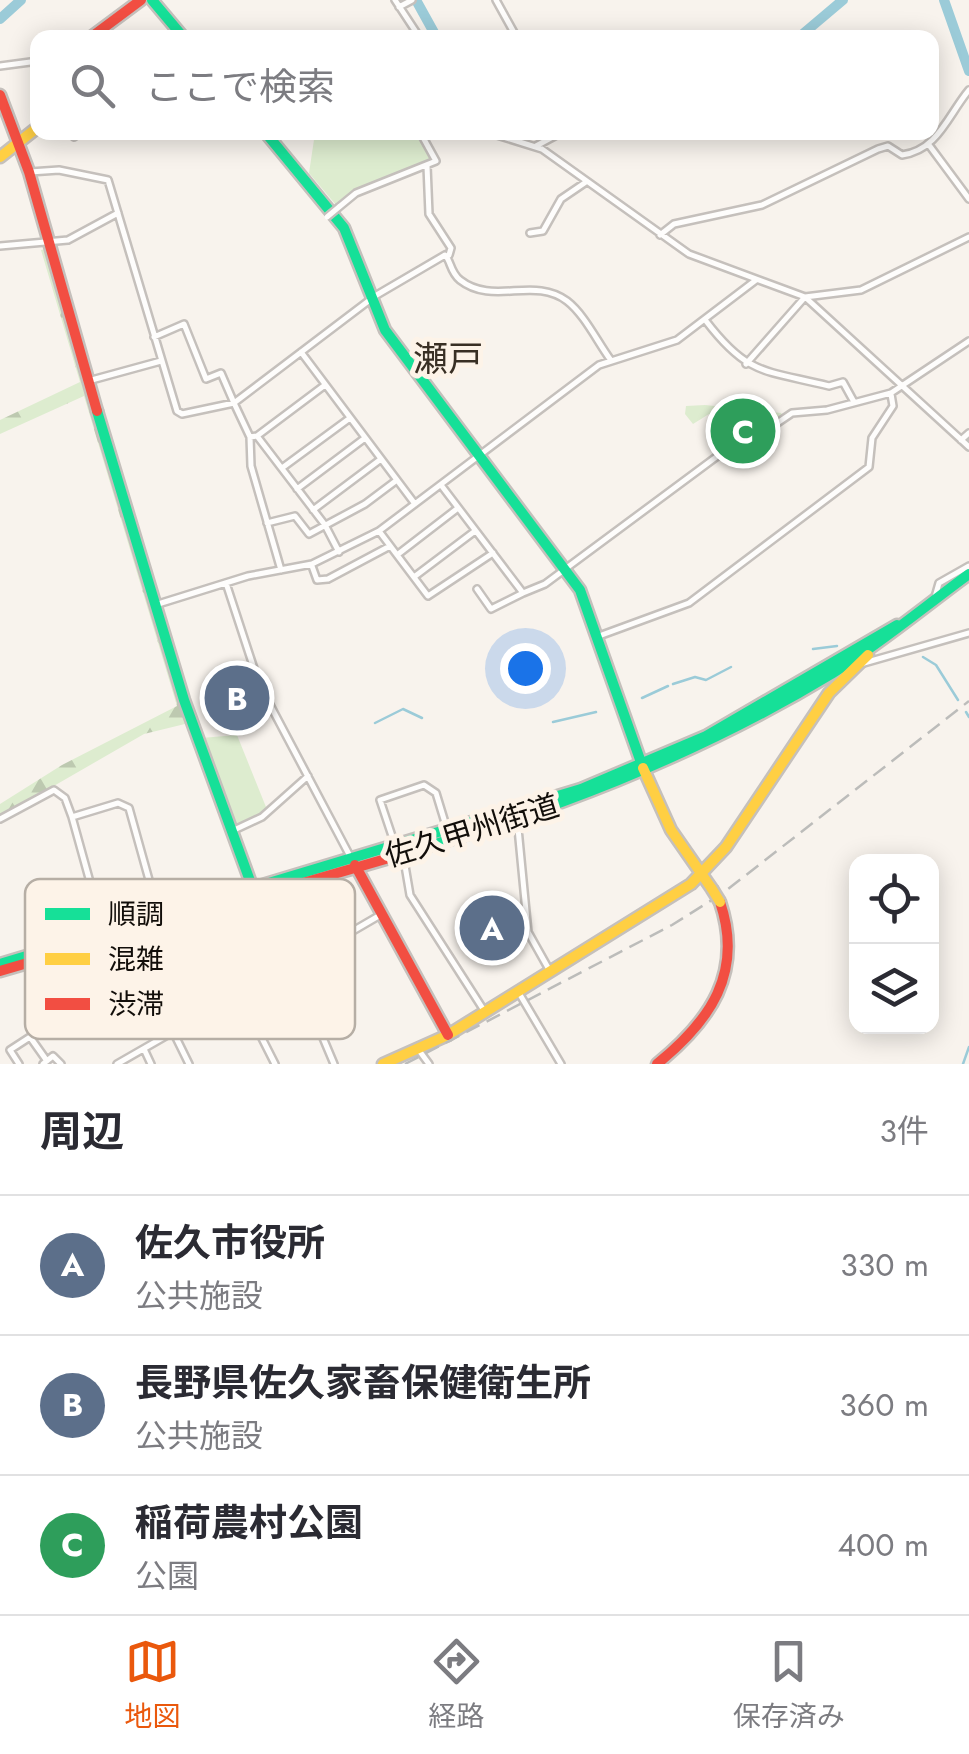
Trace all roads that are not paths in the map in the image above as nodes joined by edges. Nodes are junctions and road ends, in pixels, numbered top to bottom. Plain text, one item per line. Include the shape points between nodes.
1 (152, 0) edge
2 (412, 0) edge
3 (496, 0) edge
4 (139, 1) edge
5 (399, 5) edge
6 (101, 30) edge
7 (177, 30) edge
8 (415, 30) edge
9 (513, 30) edge
10 (30, 62) edge
11 (0, 66) edge
12 (969, 90) edge
13 (0, 96) edge
14 (939, 131) edge
15 (30, 133) edge
16 (272, 140) edge
17 (424, 140) edge
18 (515, 140) edge
19 (548, 140) edge
20 (933, 140) edge
21 (16, 144) junction
22 (929, 145) junction
23 (536, 146) junction
24 (0, 157) edge
25 (427, 166) junction
26 (30, 172) junction
27 (588, 181) junction
28 (969, 199) edge
29 (118, 213) junction
30 (327, 217) dead end
31 (530, 234) dead end
32 (660, 235) junction
33 (969, 237) edge
34 (47, 245) junction
35 (0, 246) edge
36 (449, 255) junction
37 (756, 280) junction
38 (805, 297) junction
39 (371, 300) junction
40 (705, 320) junction
41 (154, 337) junction
42 (969, 341) edge
43 (300, 352) junction
44 (610, 359) junction
45 (161, 361) junction
46 (746, 364) junction
47 (88, 381) junction
48 (900, 384) junction
49 (325, 385) junction
50 (891, 393) junction
51 (854, 402) junction
52 (234, 403) junction
53 (350, 418) junction
54 (969, 433) edge
55 (253, 437) junction
56 (365, 438) junction
57 (961, 440) junction
58 (969, 447) edge
59 (480, 455) junction
60 (380, 458) junction
61 (282, 468) junction
62 (397, 480) junction
63 (441, 484) junction
64 (297, 489) junction
65 (415, 504) junction
66 (459, 508) junction
67 (313, 510) junction
68 (267, 523) junction
69 (325, 525) junction
70 (379, 530) junction
71 (476, 530) junction
72 (390, 546) junction
73 (339, 552) junction
74 (493, 553) junction
75 (397, 555) junction
76 (312, 564) junction
77 (565, 568) junction
78 (281, 570) junction
79 (969, 570) edge
80 (414, 577) junction
81 (226, 583) junction
82 (477, 589) dead end
83 (522, 594) junction
84 (155, 605) junction
85 (912, 617) junction
86 (969, 634) edge
87 (599, 636) junction
88 (859, 650) junction
89 (851, 665) junction
90 (644, 769) junction
91 (308, 776) junction
92 (516, 814) junction
93 (72, 817) junction
94 (0, 819) edge
95 (232, 831) junction
96 (450, 836) junction
97 (399, 851) junction
98 (354, 863) junction
99 (702, 874) junction
100 (90, 879) edge
101 (149, 879) edge
102 (249, 879) edge
103 (294, 879) edge
104 (305, 879) edge
105 (382, 914) junction
106 (355, 930) edge
107 (25, 960) edge
108 (0, 968) edge
109 (552, 973) junction
110 (519, 992) junction
111 (485, 1013) junction
112 (448, 1035) junction
113 (27, 1039) edge
114 (31, 1039) edge
115 (162, 1039) edge
116 (175, 1039) edge
117 (262, 1039) edge
118 (323, 1039) edge
119 (144, 1049) junction
120 (418, 1049) junction
121 (45, 1062) edge
122 (427, 1062) edge
123 (19, 1064) edge
124 (61, 1064) edge
125 (117, 1064) edge
126 (150, 1064) edge
127 (189, 1064) edge
128 (274, 1064) edge
129 (334, 1064) edge
130 (383, 1064) edge
131 (418, 1064) edge
132 (561, 1064) edge
133 (657, 1064) edge

1 - 7 street
2 - 5 street
3 - 9 street
4 - 6 street
5 - 8 street
10 - 11 street
12 - 14 street
13 - 21 street
15 - 21 street
16 - 39 street via 344,228
17 - 25 street via 436,161
18 - 23 street
19 - 23 street
20 - 22 street
21 - 24 street
21 - 26 street
22 - 28 street
22 - 32 street via 904,155 878,148 762,205 674,224
23 - 27 street
25 - 30 street, bridge via 364,190
25 - 36 street via 428,214 446,238
26 - 29 street via 107,178
26 - 34 street
27 - 31 street via 561,199 544,231
27 - 32 street
29 - 34 street via 82,235
29 - 41 street
32 - 37 street
33 - 38 street via 861,290
34 - 35 street
34 - 47 street
36 - 39 street
36 - 44 street via 453,273 476,289 540,291 566,300
37 - 38 street
37 - 40 street
38 - 46 street
38 - 48 street
39 - 43 street
39 - 59 street via 385,330
40 - 44 street via 663,346
40 - 46 street
41 - 45 street
41 - 52 street via 184,324 206,379 221,373
42 - 48 street
43 - 49 street
43 - 52 street
44 - 59 street
45 - 47 street
45 - 52 street via 180,414
46 - 51 street via 829,386 843,382
47 - 84 street
48 - 50 street
48 - 57 street
49 - 53 street
49 - 55 street
50 - 51 street
50 - 87 street via 893,406 872,438 866,469 689,603
51 - 77 street via 792,413 731,446
52 - 55 street
53 - 56 street
53 - 61 street
54 - 57 street
55 - 61 street
55 - 68 street via 250,462
56 - 60 street
56 - 64 street
57 - 58 street
59 - 63 street
59 - 77 street
60 - 62 street
60 - 67 street
61 - 64 street
62 - 65 street
62 - 69 street
63 - 65 street
63 - 66 street
64 - 67 street
65 - 70 street
66 - 71 street
66 - 75 street
67 - 69 street
68 - 69 street via 295,516 308,534
68 - 78 street
69 - 73 street
70 - 72 street
70 - 73 street
71 - 74 street
71 - 80 street
72 - 75 street
72 - 76 street via 319,581
73 - 76 street
74 - 80 street via 428,596
74 - 83 street
75 - 80 street
76 - 78 street
77 - 83 street
77 - 87 street
78 - 81 street
79 - 85 street, 佐久甲州街道
81 - 84 street
81 - 91 street via 259,684
82 - 83 street via 492,609
84 - 95 street
85 - 88 street, 佐久甲州街道
85 - 89 street, 佐久甲州街道
86 - 89 street
87 - 90 street
88 - 89 street
88 - 90 street, 佐久甲州街道
89 - 90 street, 佐久甲州街道
89 - 99 street
90 - 92 street, 佐久甲州街道
90 - 99 street via 666,820
91 - 95 street via 262,817
91 - 98 street
92 - 96 street, 佐久甲州街道
92 - 109 street via 528,932
93 - 94 street via 54,790
93 - 100 street
93 - 101 street via 118,803 128,808
95 - 102 street
96 - 97 street, 佐久甲州街道
96 - 97 street via 436,793 424,785 380,800
97 - 98 street, 佐久甲州街道
97 - 111 street via 410,896
98 - 103 street, 佐久甲州街道
98 - 104 street, 佐久甲州街道
98 - 105 street
99 - 109 street
99 - 133 street, bridge via 720,902 727,942 714,1000 704,1021
105 - 106 street
105 - 112 street
107 - 108 street, 佐久甲州街道
109 - 110 street
110 - 111 street
110 - 132 street
111 - 112 street
112 - 120 street
113 - 123 street via 11,1048
114 - 121 street
115 - 119 street
116 - 127 street
117 - 128 street
118 - 129 street
119 - 125 street
119 - 126 street
120 - 122 street
120 - 130 street
121 - 124 street via 53,1056
122 - 131 street

